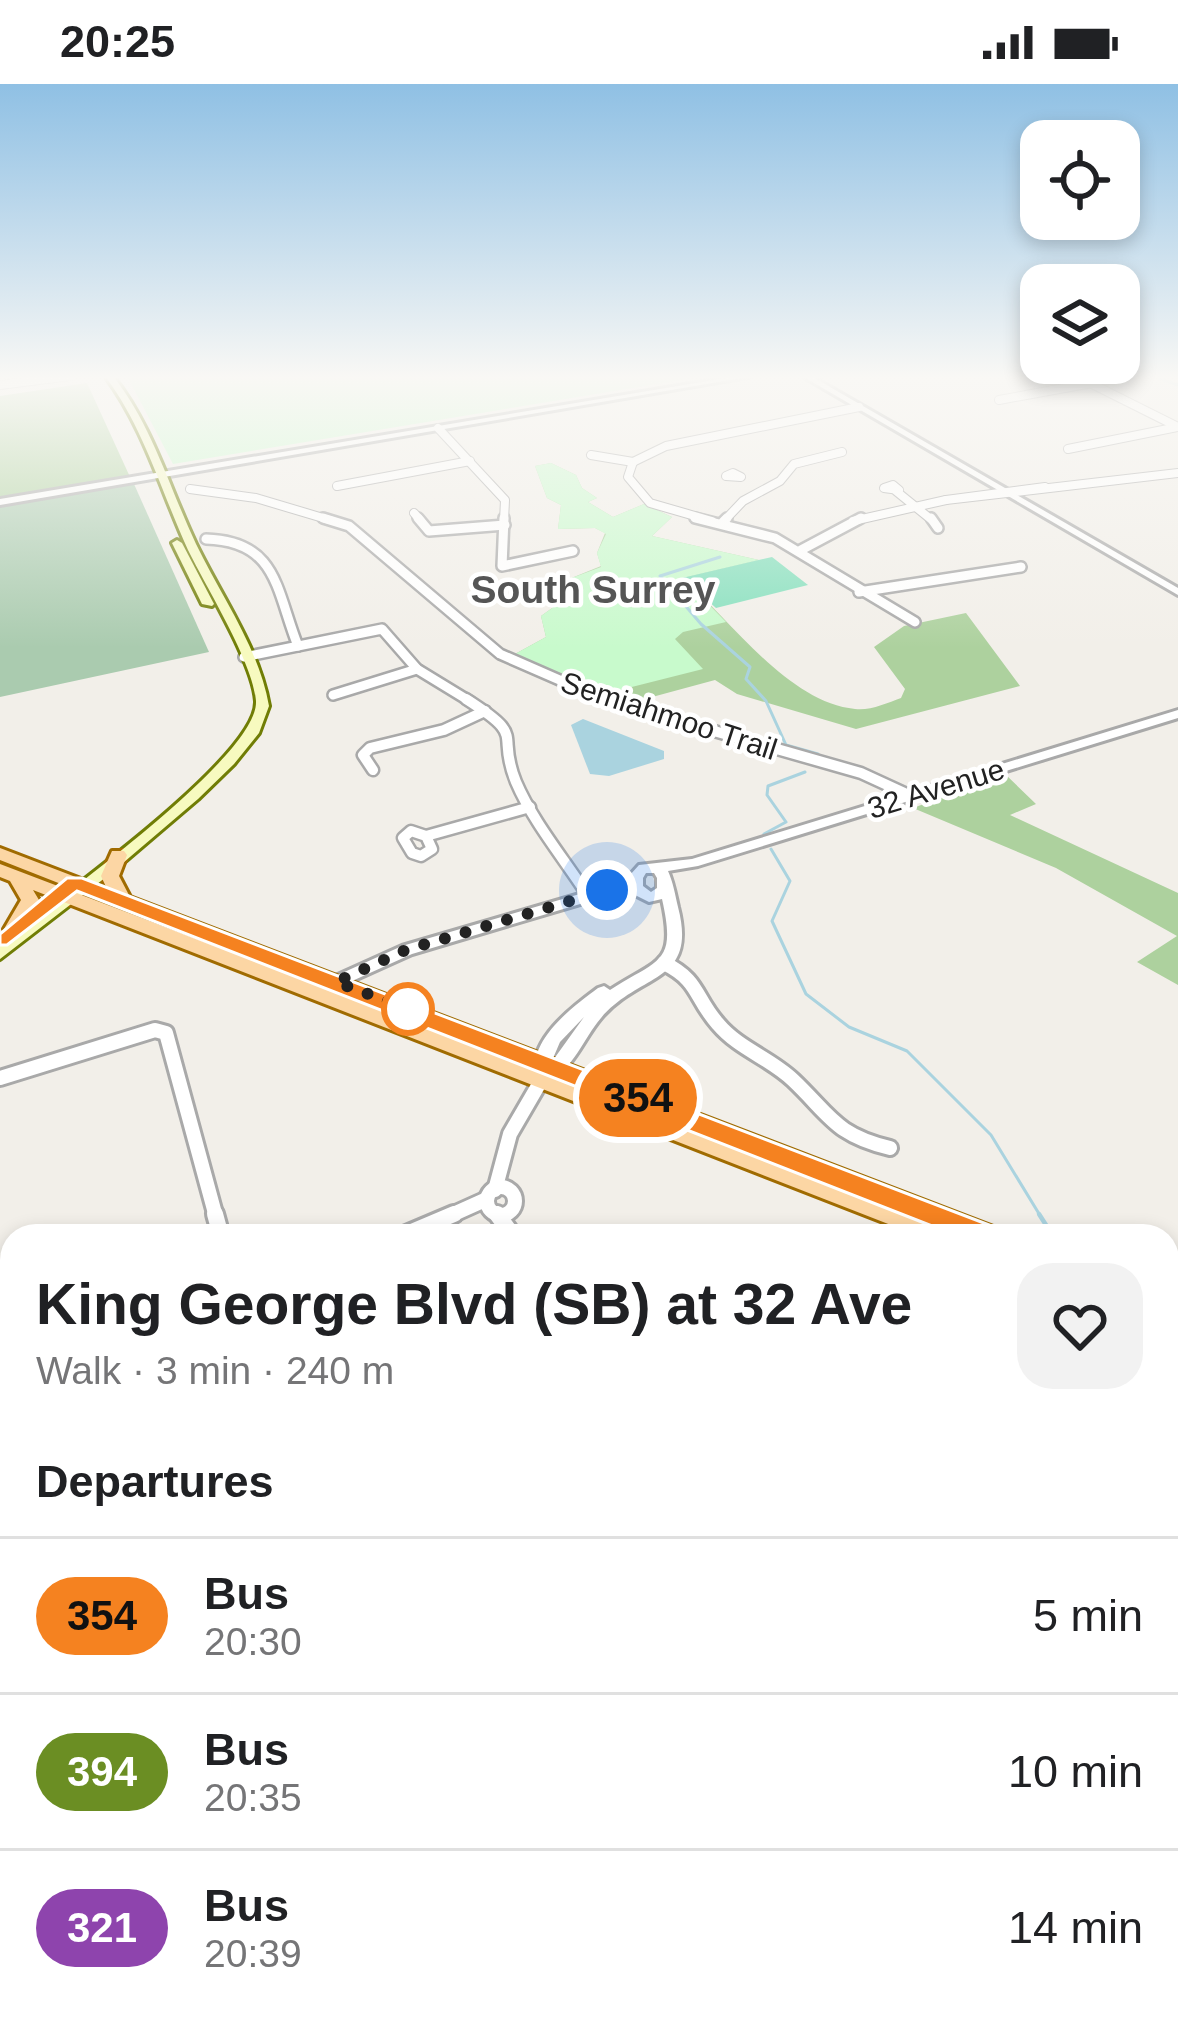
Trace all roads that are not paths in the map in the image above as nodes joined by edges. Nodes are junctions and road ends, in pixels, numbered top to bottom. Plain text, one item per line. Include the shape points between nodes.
1 (147, 467) edge
2 (212, 467) edge
3 (440, 467) edge
4 (475, 467) edge
5 (631, 467) edge
6 (793, 467) edge
7 (962, 467) edge
8 (1178, 472) edge
9 (152, 477) junction
10 (740, 478) dead end
11 (337, 486) dead end
12 (772, 487) junction
13 (190, 489) dead end
14 (896, 491) dead end
15 (1006, 492) junction
16 (0, 502) edge
17 (917, 505) junction
18 (415, 512) dead end
19 (723, 522) junction
20 (506, 525) junction
21 (938, 528) dead end
22 (206, 538) dead end
23 (801, 550) junction
24 (573, 551) dead end
25 (1021, 567) dead end
26 (860, 592) junction
27 (1178, 592) edge
28 (915, 622) dead end
29 (298, 646) junction
30 (245, 659) junction
31 (417, 669) junction
32 (333, 695) dead end
33 (485, 711) junction
34 (1178, 714) edge
35 (243, 750) junction
36 (373, 770) dead end
37 (911, 796) junction
38 (530, 807) junction
39 (426, 836) dead end
40 (0, 854) edge
41 (118, 855) junction
42 (693, 862) junction
43 (649, 869) junction
44 (8, 873) edge
45 (668, 885) junction
46 (639, 887) junction
47 (71, 889) junction
48 (588, 896) junction
49 (122, 901) junction
50 (677, 928) junction
51 (7, 934) edge
52 (0, 953) edge
53 (249, 965) junction
54 (662, 965) junction
55 (336, 982) junction
56 (547, 1069) junction
57 (0, 1078) edge
58 (890, 1148) dead end
59 (498, 1198) junction
60 (218, 1224) edge
61 (434, 1224) edge
62 (509, 1224) edge
63 (917, 1224) edge
64 (955, 1224) edge

1 - 9 main road
2 - 9 street
3 - 11 street
4 - 20 street via 505,500
5 - 19 street via 628,477 646,501
6 - 12 street
7 - 15 street
8 - 15 street via 1104,488
9 - 16 street
9 - 30 main road via 194,580
10 - 12 street
12 - 19 street
13 - 37 street, Semiahmoo Trail via 269,501 350,526 500,654 548,678 632,711 861,773
14 - 17 street
15 - 17 street
15 - 27 street
17 - 21 street
17 - 23 street via 857,519
18 - 20 street via 429,531
19 - 23 street
20 - 24 street via 502,566
22 - 29 street via 260,553 284,594
23 - 26 street
25 - 26 street
26 - 28 street
29 - 30 street
29 - 31 street via 382,628
30 - 35 main road via 263,714
31 - 32 street
31 - 33 street
33 - 36 street via 370,748 363,755
33 - 38 street via 511,738 515,780
34 - 37 street, 32 Avenue
35 - 41 main road
35 - 47 main road
37 - 42 street, 32 Avenue
38 - 39 street
38 - 48 street
40 - 47 main road
41 - 47 main road
41 - 49 main road via 110,876
42 - 43 street, 32 Avenue
42 - 45 street, 32 Avenue
43 - 45 street
43 - 46 street, 32 Avenue
44 - 47 main road
44 - 51 main road via 30,901
45 - 46 street
45 - 50 street
46 - 48 street
46 - 50 street
47 - 49 main road
47 - 51 main road
47 - 52 main road
47 - 53 main road
48 - 55 street via 406,950
49 - 55 main road
50 - 54 street
53 - 55 main road
53 - 56 main road via 381,1017 394,1045 429,1035
54 - 56 street via 594,999
54 - 58 street via 691,976 726,1034 792,1078 826,1120 860,1142
55 - 56 main road
56 - 59 street via 510,1134
56 - 63 main road
56 - 64 main road
57 - 60 street via 155,1030 171,1038
59 - 61 street
59 - 62 street

